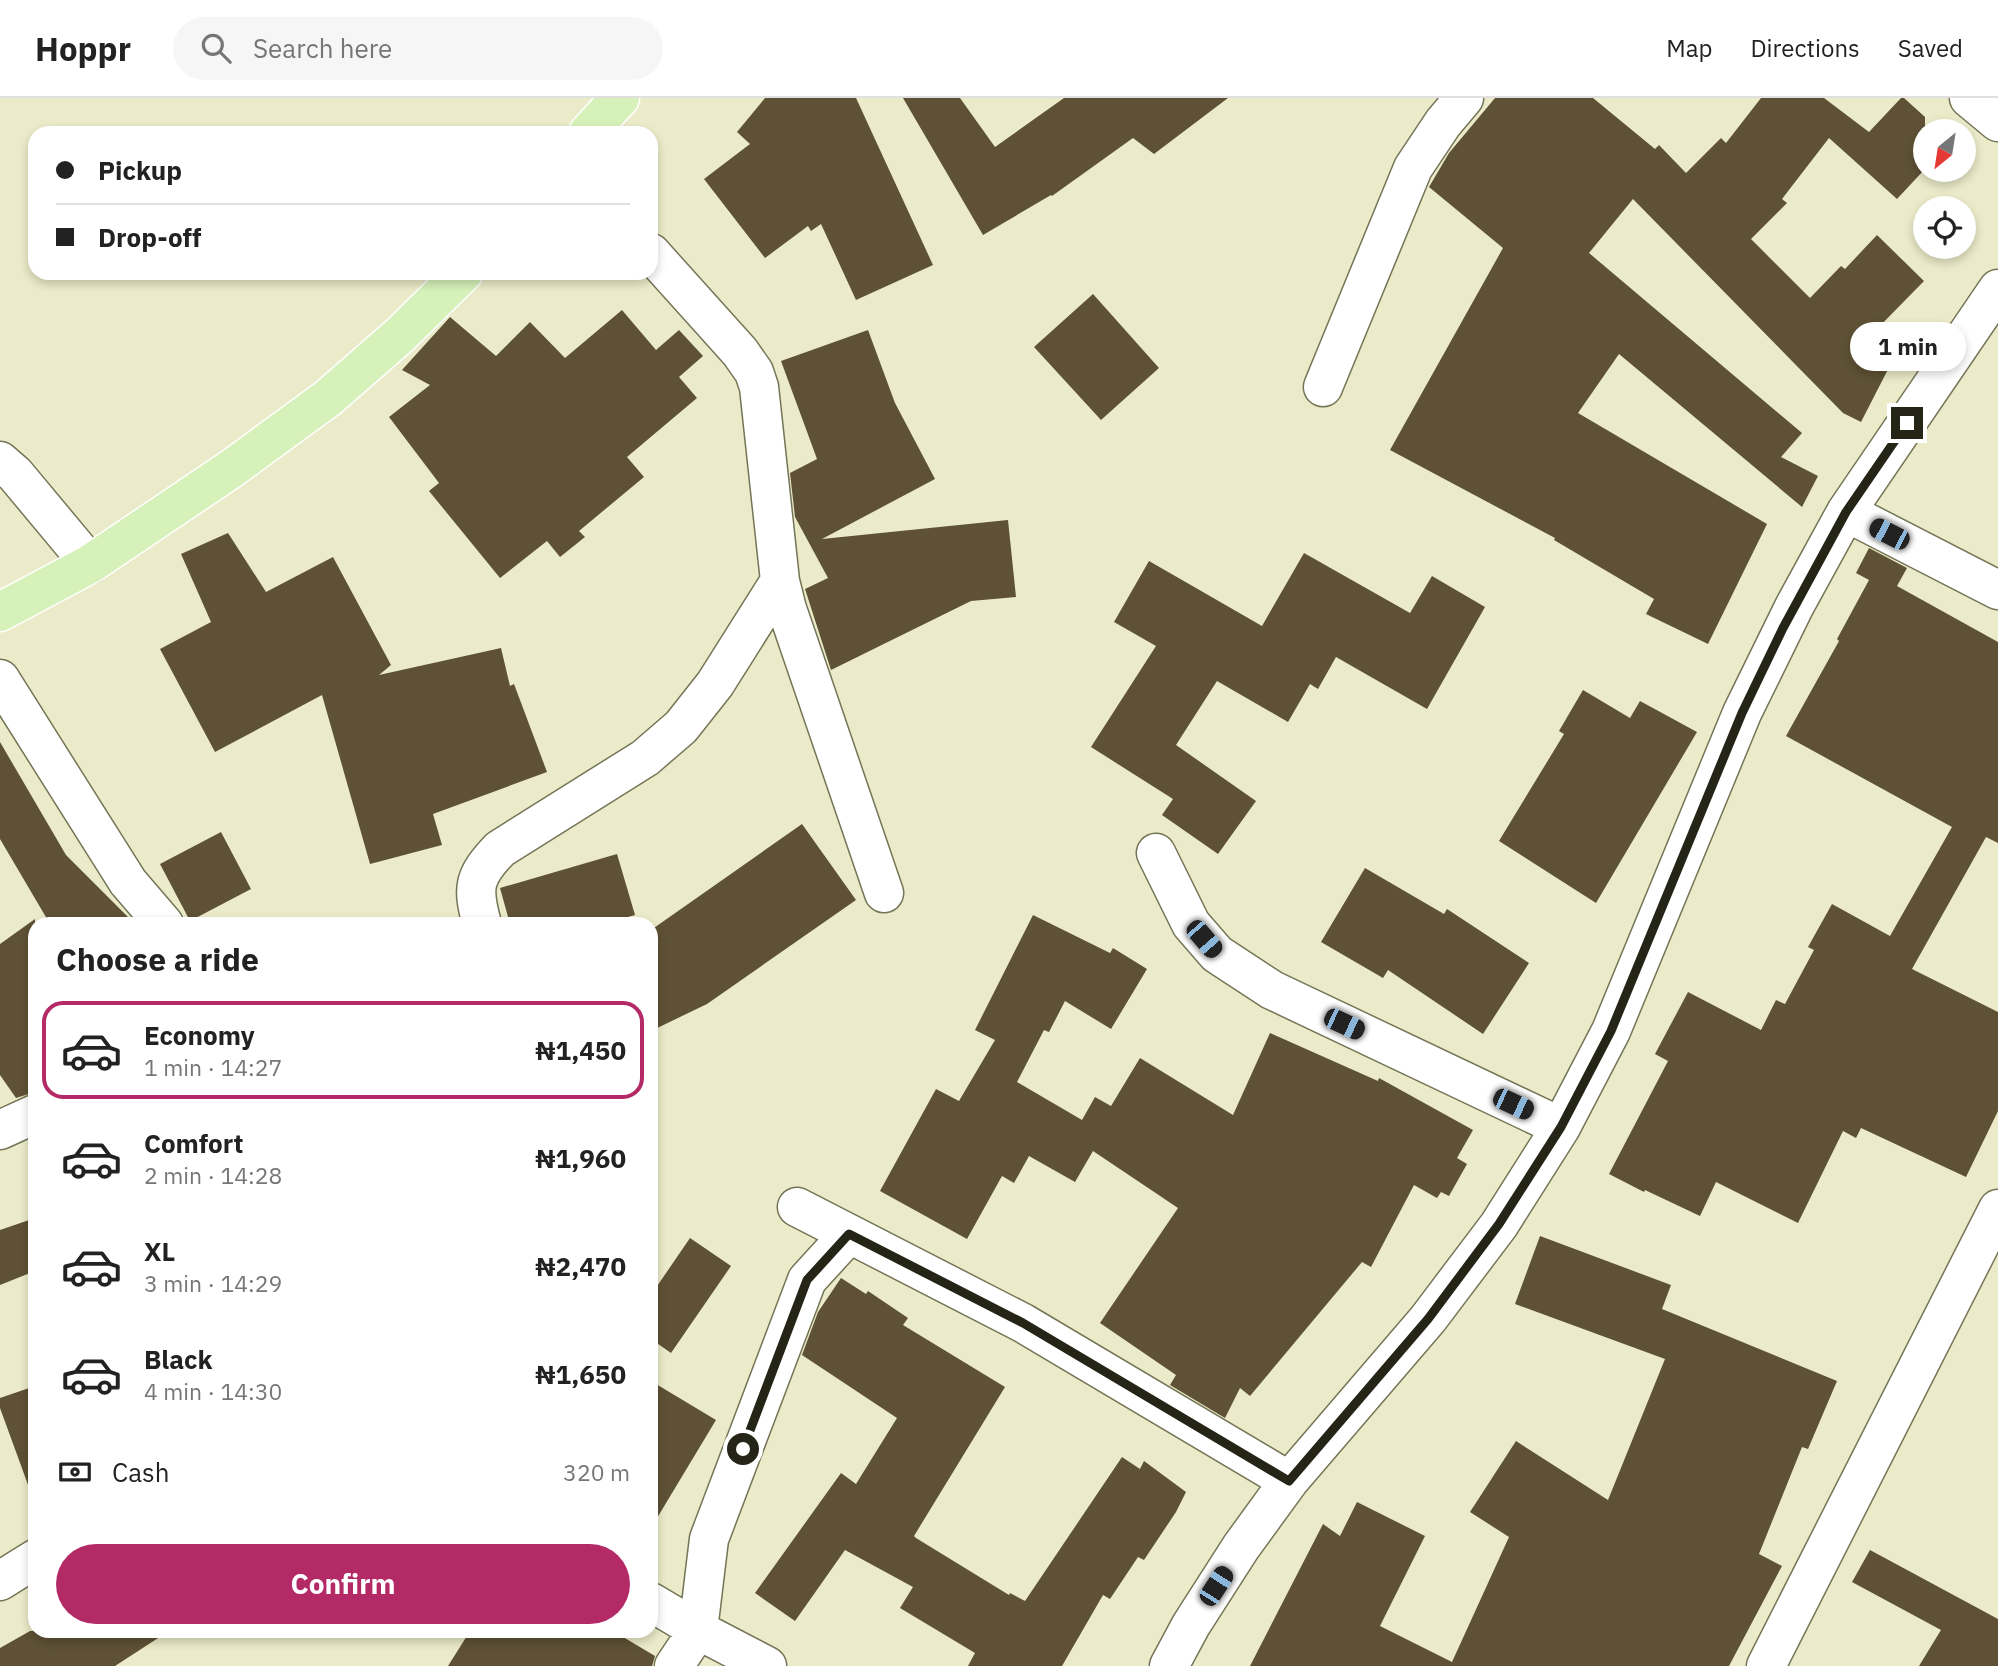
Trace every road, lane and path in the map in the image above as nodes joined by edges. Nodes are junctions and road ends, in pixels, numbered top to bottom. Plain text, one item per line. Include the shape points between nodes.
1 (620, 98) edge
2 (1464, 98) edge
3 (1969, 98) edge
4 (1998, 122) edge
5 (594, 126) edge
6 (658, 261) edge
7 (456, 280) edge
8 (1998, 289) edge
9 (1323, 387) dead end
10 (0, 461) edge
11 (1846, 512) junction
12 (90, 564) junction
13 (780, 581) junction
14 (1998, 590) edge
15 (0, 612) edge
16 (0, 679) edge
17 (1156, 853) dead end
18 (884, 893) dead end
19 (158, 917) edge
20 (480, 917) edge
21 (28, 1117) edge
22 (1561, 1127) junction
23 (0, 1130) edge
24 (797, 1207) dead end
25 (1998, 1209) edge
26 (849, 1234) junction
27 (1289, 1481) junction
28 (28, 1563) edge
29 (0, 1581) edge
30 (658, 1606) edge
31 (698, 1630) junction
32 (674, 1666) edge
33 (767, 1666) edge
34 (1169, 1666) edge
35 (1766, 1666) edge

1 - 5 main road
2 - 9 street via 1413,168
3 - 4 street
6 - 13 street via 740,352 760,387
7 - 12 main road via 328,398
8 - 11 street
10 - 12 street
11 - 14 street
11 - 22 street via 1742,713 1611,1031
12 - 15 main road
13 - 18 street
13 - 20 street via 715,684 681,727 645,758 500,849 484,865 476,884
16 - 19 street via 128,882
17 - 22 street via 1191,924 1217,954 1272,990
21 - 23 street
22 - 27 street via 1499,1224 1428,1319
24 - 26 street
25 - 35 street
26 - 27 street via 1023,1323
26 - 31 street via 807,1280 768,1381 709,1539
27 - 34 street via 1241,1547
28 - 29 street
30 - 31 street
31 - 32 street
31 - 33 street

